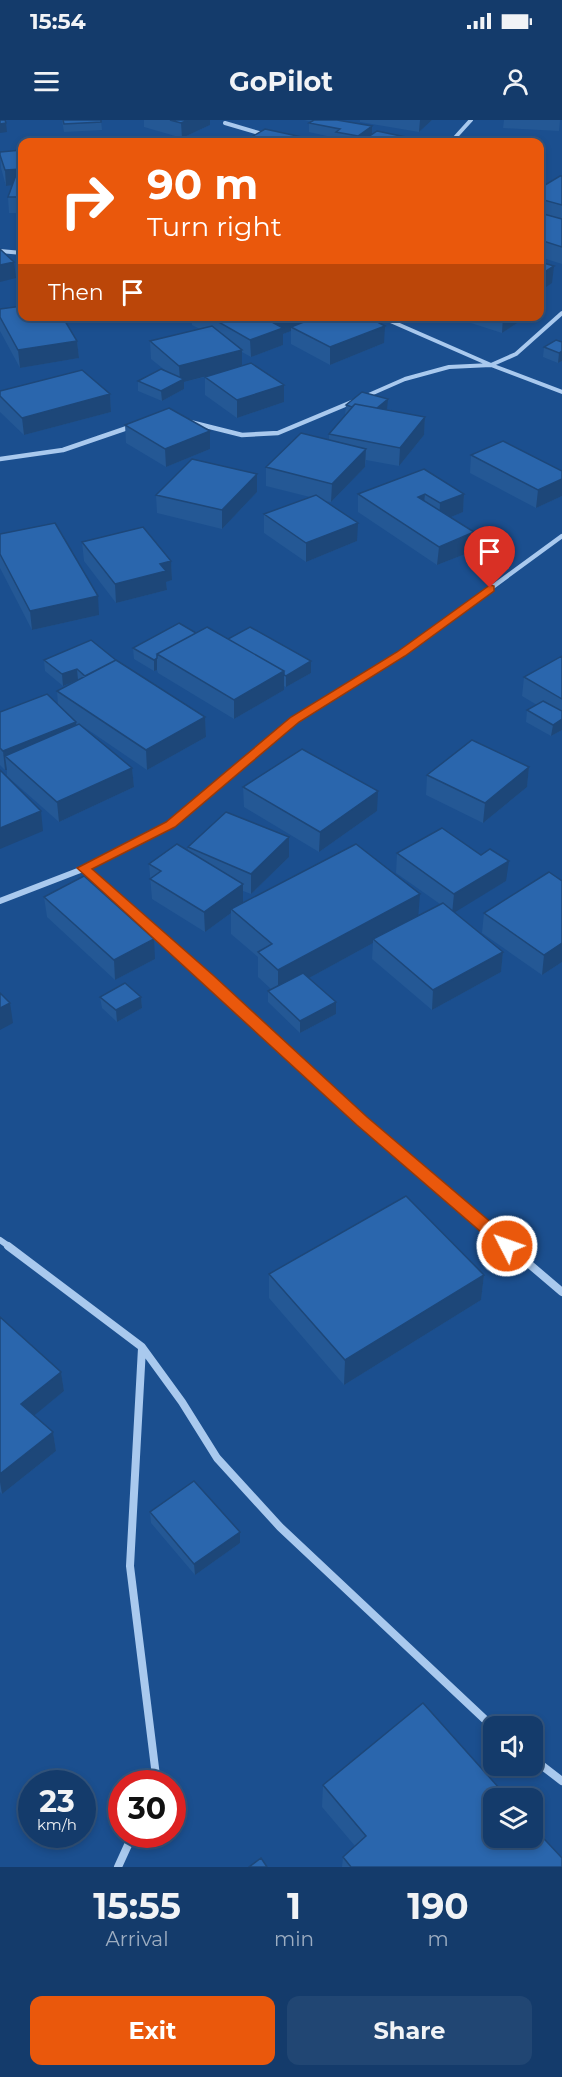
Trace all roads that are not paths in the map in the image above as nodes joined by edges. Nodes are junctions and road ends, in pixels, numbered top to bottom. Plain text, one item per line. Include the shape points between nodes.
1 (471, 120) edge
2 (225, 123) dead end
3 (270, 136) edge
4 (455, 138) edge
5 (0, 251) edge
6 (18, 253) edge
7 (562, 313) edge
8 (390, 321) edge
9 (491, 365) junction
10 (562, 392) edge
11 (185, 421) edge
12 (143, 424) edge
13 (0, 459) edge
14 (562, 536) edge
15 (83, 868) junction
16 (0, 901) edge
17 (0, 1239) edge
18 (562, 1292) edge
19 (142, 1347) junction
20 (483, 1718) edge
21 (543, 1766) edge
22 (155, 1770) edge
23 (562, 1781) edge
24 (127, 1848) edge
25 (118, 1867) edge

1 - 4 street
2 - 3 street
5 - 6 street
7 - 9 street via 516,354
8 - 9 street
9 - 10 street
9 - 11 street via 449,367 405,379 278,433 242,435
12 - 13 street via 63,450
14 - 15 street via 401,654 295,719 170,824
15 - 16 street
15 - 18 street via 362,1121
17 - 19 street
19 - 20 street via 217,1458 280,1527
19 - 22 street via 130,1566
21 - 23 street
24 - 25 street

